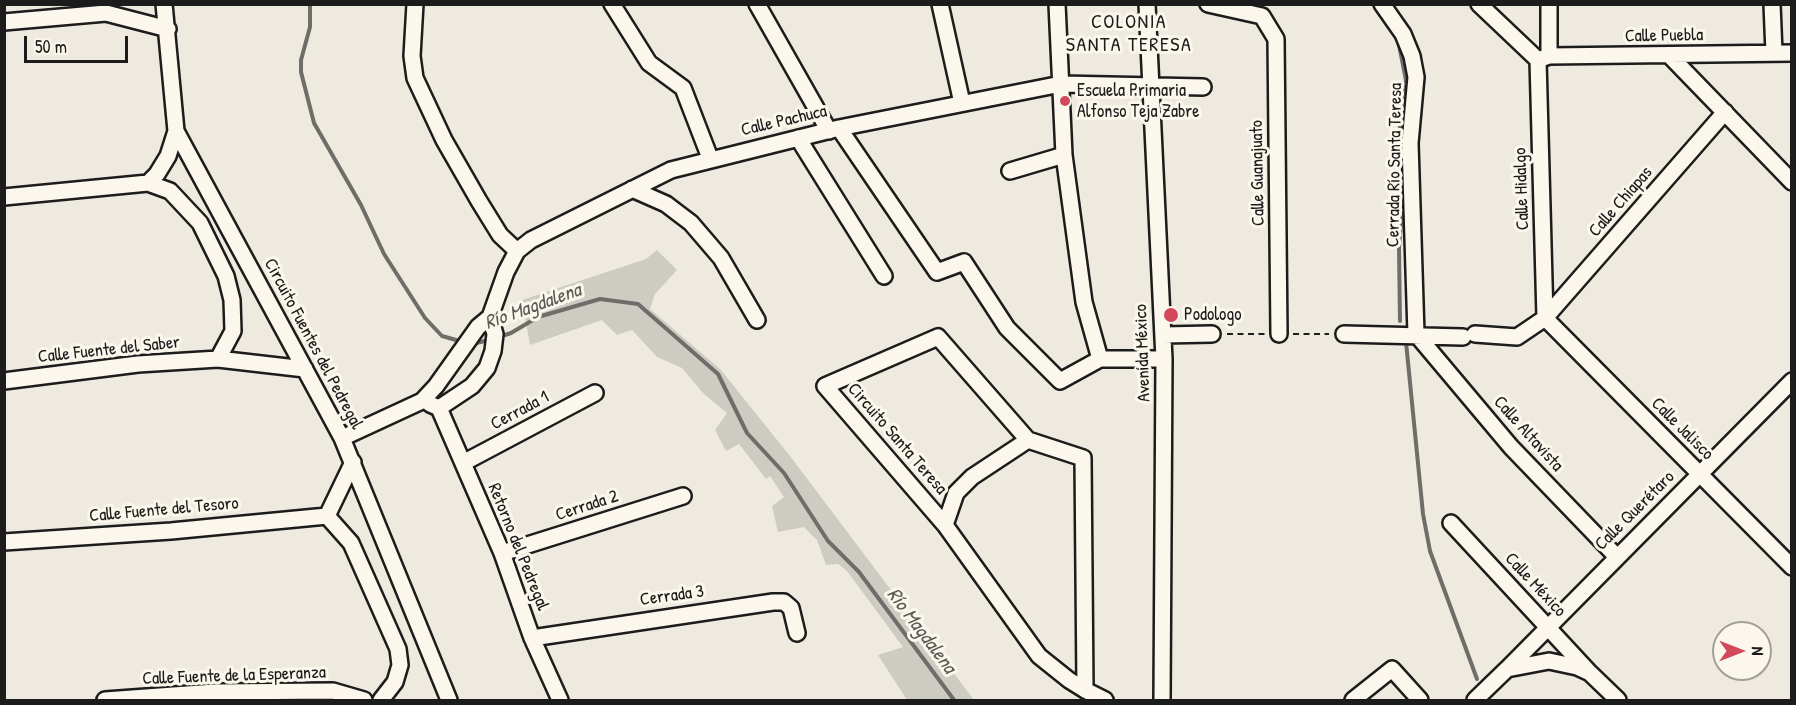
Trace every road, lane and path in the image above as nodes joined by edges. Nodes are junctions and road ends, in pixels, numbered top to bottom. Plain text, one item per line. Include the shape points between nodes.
1 (164, 4) edge
2 (416, 4) edge
3 (612, 4) edge
4 (757, 4) edge
5 (940, 4) edge
6 (1057, 4) edge
7 (1147, 4) edge
8 (1208, 4) edge
9 (1382, 4) edge
10 (1479, 4) edge
11 (1549, 4) edge
12 (1772, 4) edge
13 (112, 9) edge
14 (1265, 10) edge
15 (4, 22) edge
16 (168, 29) junction
17 (1774, 53) junction
18 (1791, 53) edge
19 (1670, 56) junction
20 (1544, 58) junction
21 (1061, 84) junction
22 (1150, 86) junction
23 (1203, 87) dead end
24 (962, 103) junction
25 (1725, 112) junction
26 (834, 130) junction
27 (176, 131) junction
28 (798, 138) junction
29 (1064, 155) junction
30 (710, 158) junction
31 (1010, 171) dead end
32 (1791, 182) edge
33 (148, 183) junction
34 (632, 189) junction
35 (4, 196) edge
36 (517, 250) junction
37 (884, 276) dead end
38 (490, 317) junction
39 (1545, 318) junction
40 (756, 320) dead end
41 (1212, 334) dead end
42 (1279, 334) dead end
43 (1344, 334) dead end
44 (1416, 334) junction
45 (1163, 335) junction
46 (1100, 358) junction
47 (218, 359) junction
48 (1164, 359) junction
49 (305, 369) junction
50 (4, 381) edge
51 (1791, 381) edge
52 (595, 393) dead end
53 (422, 401) junction
54 (439, 408) junction
55 (342, 438) junction
56 (1028, 440) junction
57 (353, 462) junction
58 (463, 463) junction
59 (1700, 474) junction
60 (683, 495) dead end
61 (327, 516) junction
62 (1451, 523) dead end
63 (945, 525) junction
64 (4, 542) edge
65 (502, 553) junction
66 (1616, 556) junction
67 (1791, 567) edge
68 (1548, 627) junction
69 (797, 633) dead end
70 (532, 638) junction
71 (1507, 669) junction
72 (1590, 673) junction
73 (1085, 690) junction
74 (105, 700) edge
75 (363, 700) edge
76 (381, 700) edge
77 (449, 700) edge
78 (560, 700) edge
79 (1104, 700) edge
80 (1162, 700) edge
81 (1353, 700) edge
82 (1420, 700) edge
83 (1475, 700) edge
84 (1618, 700) edge

1 - 16 street, Circuito Fuentes del Pedregal
2 - 36 street via 412,56 415,78 479,201 500,235
3 - 30 street via 649,63 683,88
4 - 26 street
5 - 24 street
6 - 21 street
7 - 22 street, Avenida México
8 - 14 street
9 - 44 street, Cerrada Río Santa Teresa via 1402,34 1416,77 1410,143
10 - 20 street
11 - 20 street, Calle Hidalgo
12 - 17 street
13 - 15 street
13 - 16 street
14 - 42 street, Calle Guanajuato via 1276,39
16 - 27 street, Circuito Fuentes del Pedregal
17 - 18 street, Calle Puebla
17 - 19 street, Calle Puebla
19 - 20 street, Calle Puebla
19 - 25 street
20 - 39 street, Calle Hidalgo
21 - 22 street, Calle Pachuca
21 - 24 street, Calle Pachuca
21 - 29 street
22 - 23 street, Calle Pachuca
22 - 45 street, Avenida México
24 - 26 street, Calle Pachuca
25 - 32 street
25 - 39 street, Calle Chiapas
26 - 28 street, Calle Pachuca
26 - 46 street via 937,272 964,262 1007,328 1060,381
27 - 33 street via 168,156
27 - 49 street, Circuito Fuentes del Pedregal
28 - 30 street, Calle Pachuca
28 - 37 street
29 - 31 street
29 - 46 street via 1084,302
30 - 34 street, Calle Pachuca via 671,170
33 - 35 street
33 - 47 street via 170,191 200,223 226,276 233,331
34 - 36 street, Calle Pachuca
34 - 40 street via 666,204 691,223 721,258
36 - 38 street
38 - 53 street via 478,327
38 - 54 street via 495,334 487,368 472,386
39 - 44 street, Calle Chiapas via 1517,337
39 - 59 street, Calle Jalisco
41 - 45 street
43 - 44 street, Calle Chiapas
44 - 66 street, Calle Altavista via 1511,447
45 - 48 street, Avenida México
46 - 48 street
47 - 49 street, Calle Fuente del Saber
47 - 50 street, Calle Fuente del Saber via 138,364
48 - 80 street, Avenida México
49 - 55 street, Circuito Fuentes del Pedregal
51 - 59 street, Calle Querétaro
52 - 58 street, Cerrada 1
53 - 54 street
53 - 55 street
54 - 58 street, Retorno del Pedregal
55 - 57 street, Circuito Fuentes del Pedregal
56 - 63 street, Circuito Santa Teresa via 972,477 956,493
56 - 63 street, Circuito Santa Teresa via 938,337 825,386
56 - 73 street via 1083,458
57 - 61 street
57 - 77 street, Circuito Fuentes del Pedregal
58 - 65 street, Retorno del Pedregal
59 - 66 street, Calle Querétaro
59 - 67 street, Calle Jalisco
60 - 65 street, Cerrada 2
61 - 64 street, Calle Fuente del Tesoro
61 - 76 street via 351,543 398,649 400,665 395,682
62 - 68 street, Calle México
63 - 73 street, Circuito Santa Teresa via 1039,656
65 - 70 street, Retorno del Pedregal
66 - 68 street, Calle Querétaro
68 - 71 street, Calle Querétaro
68 - 72 street, Calle México
69 - 70 street, Cerrada 3 via 791,608 784,602 773,602
70 - 78 street, Retorno del Pedregal
71 - 72 street via 1549,661
71 - 83 street
72 - 84 street
73 - 79 street, Circuito Santa Teresa
74 - 75 street, Calle Fuente de la Esperanza via 215,692 333,691
81 - 82 street via 1392,669

